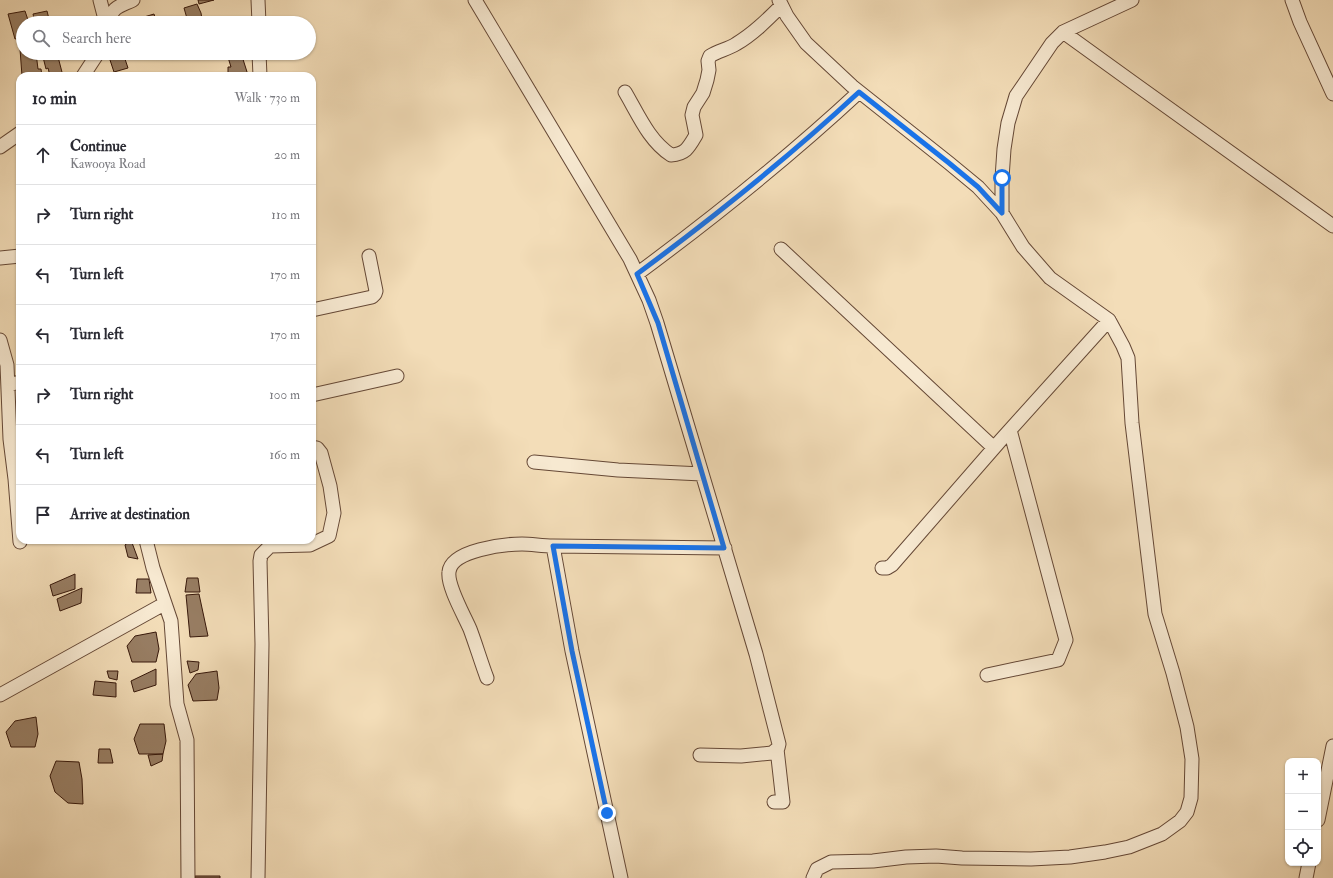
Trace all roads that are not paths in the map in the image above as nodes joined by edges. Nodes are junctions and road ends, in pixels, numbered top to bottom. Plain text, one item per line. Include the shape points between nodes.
1 (100, 0) edge
2 (133, 0) edge
3 (258, 0) edge
4 (475, 0) edge
5 (1132, 0) edge
6 (1292, 0) edge
7 (780, 3) edge
8 (105, 16) edge
9 (110, 16) edge
10 (259, 16) edge
11 (1063, 32) junction
12 (93, 60) edge
13 (259, 60) edge
14 (86, 72) edge
15 (260, 72) edge
16 (625, 92) dead end
17 (859, 92) junction
18 (1333, 94) edge
19 (16, 137) edge
20 (0, 147) edge
21 (1002, 213) junction
22 (1333, 226) edge
23 (780, 249) dead end
24 (16, 256) edge
25 (369, 256) dead end
26 (0, 258) edge
27 (637, 274) junction
28 (316, 309) edge
29 (1109, 320) junction
30 (0, 340) edge
31 (397, 376) dead end
32 (14, 383) edge
33 (316, 393) edge
34 (1010, 430) junction
35 (316, 448) edge
36 (994, 448) junction
37 (534, 462) dead end
38 (16, 473) edge
39 (702, 474) junction
40 (316, 542) edge
41 (147, 544) edge
42 (312, 544) edge
43 (553, 546) junction
44 (724, 548) junction
45 (882, 568) dead end
46 (164, 604) junction
47 (987, 675) dead end
48 (488, 678) dead end
49 (0, 695) edge
50 (1333, 746) edge
51 (777, 749) junction
52 (700, 755) dead end
53 (774, 802) dead end
54 (1321, 805) edge
55 (1309, 866) edge
56 (188, 878) edge
57 (258, 878) edge
58 (621, 878) edge
59 (813, 878) edge
60 (1306, 878) edge

1 - 8 street
2 - 9 street via 115,8
3 - 10 street
4 - 27 street
5 - 11 street
6 - 18 street
7 - 16 street via 748,36 734,46 710,56 703,94 692,115 696,135 686,150 678,155 671,156 655,143
7 - 17 street via 806,43
11 - 21 street via 1052,43 1016,96 1004,149
11 - 22 street
12 - 14 street
13 - 15 street
17 - 21 street via 978,187
17 - 27 street via 738,196
19 - 20 street
21 - 29 street via 1023,247 1050,278
23 - 36 street
24 - 26 street
25 - 28 street via 375,294 372,297
27 - 39 street via 658,323
29 - 34 street
29 - 59 street via 1128,358 1132,423 1155,614 1187,727 1192,779 1187,812 1180,821 1162,834 1104,852 1031,859 928,856 830,862 817,869
30 - 32 street
31 - 33 street
32 - 38 street via 10,439
34 - 36 street
34 - 47 street via 1066,640 1058,660
35 - 40 street via 321,453 334,513 329,536
36 - 45 street via 892,565
37 - 39 street
39 - 44 street
41 - 46 street
42 - 57 street via 270,546 261,555 260,561 262,644
43 - 44 street
43 - 48 street via 495,546 459,558 450,568 448,573 452,589
43 - 58 street via 572,651
44 - 51 street via 758,662 778,738
46 - 49 street
46 - 56 street via 171,621 179,713 187,740
50 - 54 street
51 - 52 street via 772,753 741,756
51 - 53 street via 783,802
55 - 60 street

